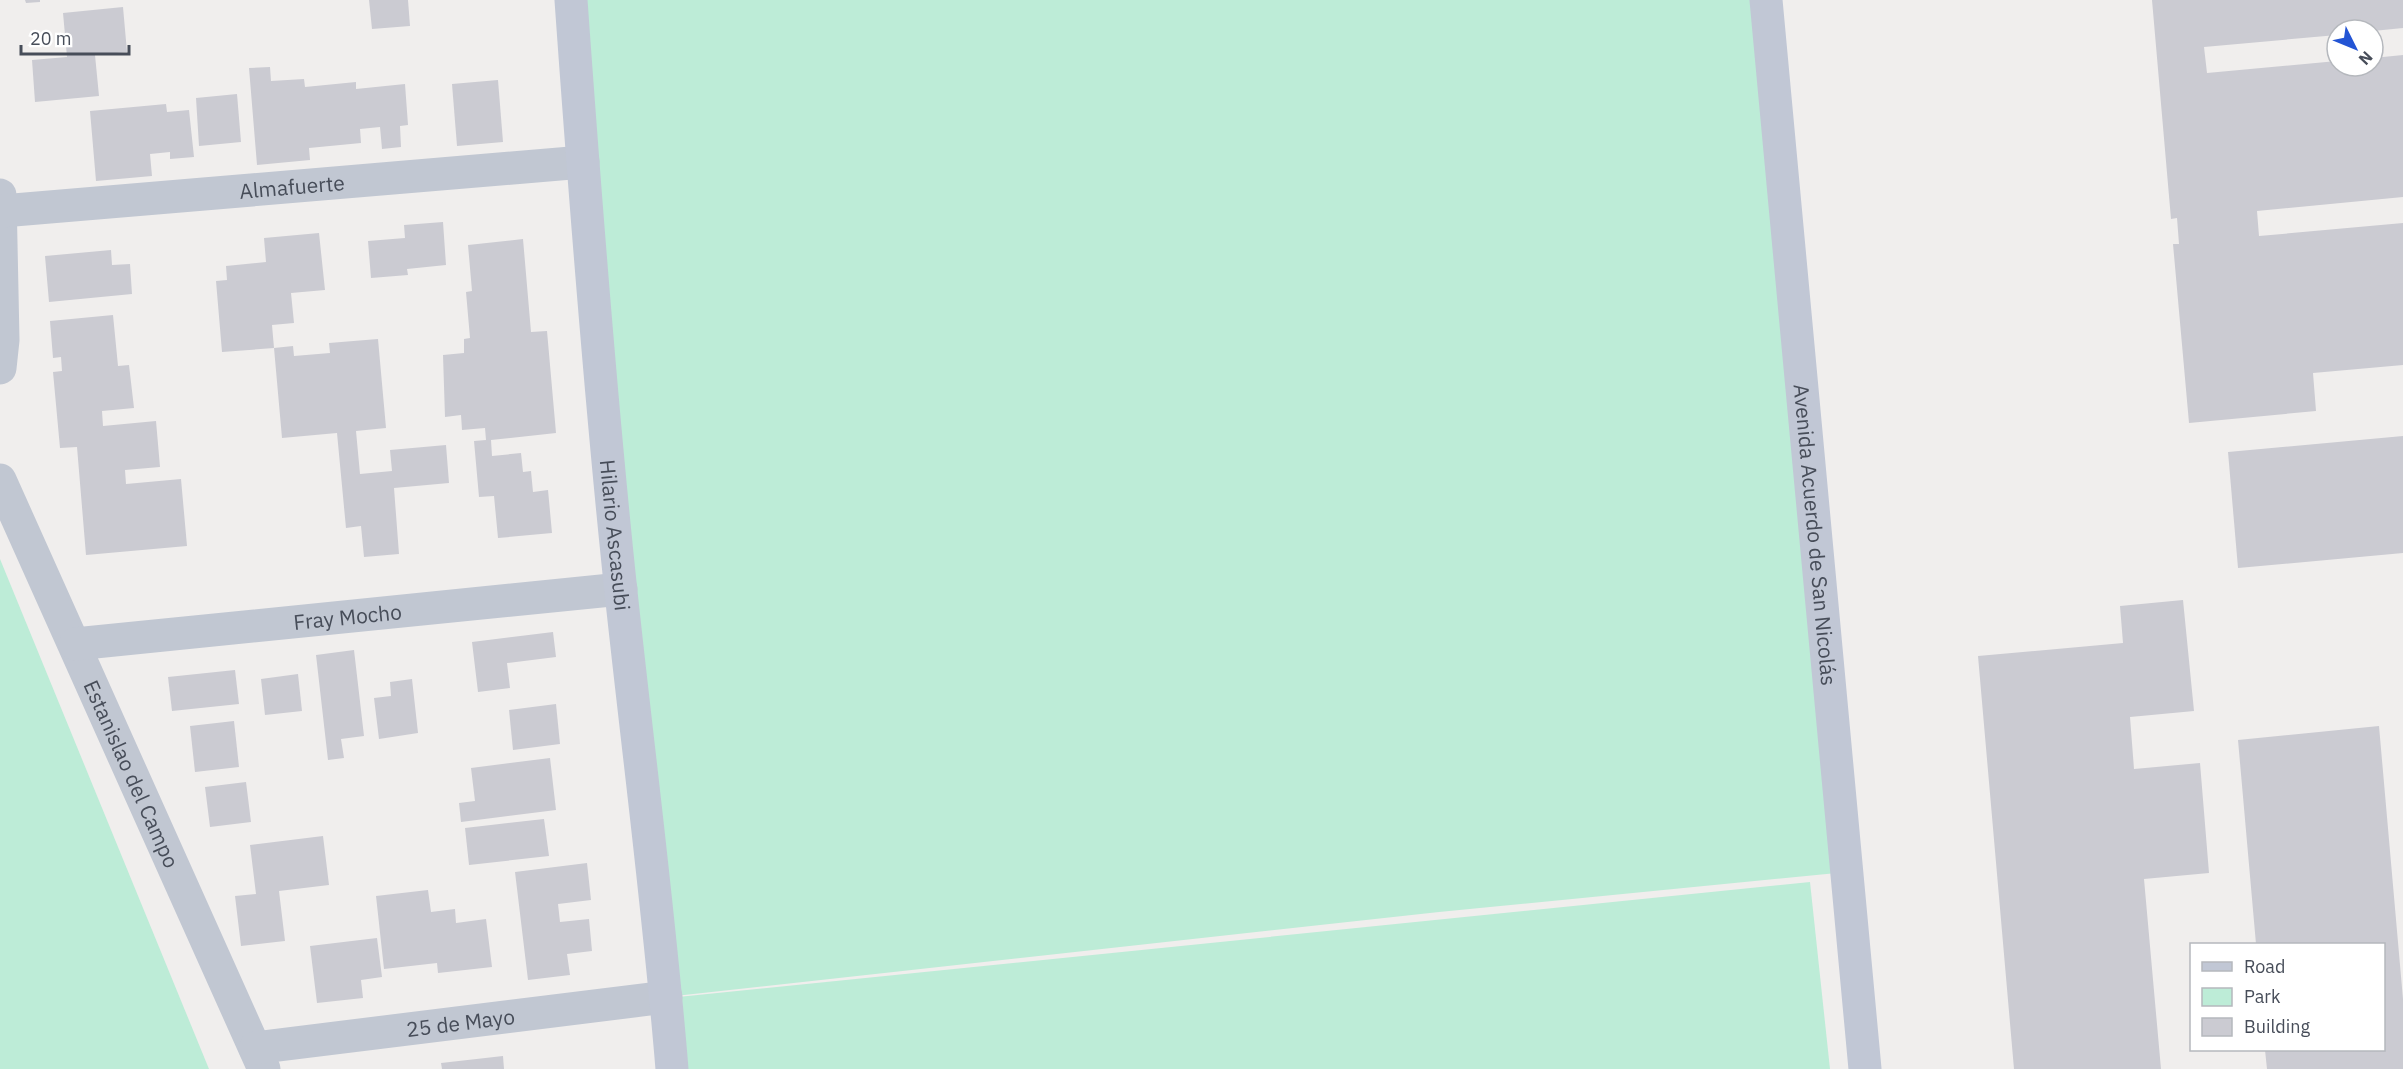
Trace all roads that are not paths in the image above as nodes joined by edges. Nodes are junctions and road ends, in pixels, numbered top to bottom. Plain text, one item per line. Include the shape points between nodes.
1 (571, 0) edge
2 (1766, 0) edge
3 (583, 162) junction
4 (1, 203) edge
5 (0, 368) edge
6 (0, 480) edge
7 (621, 589) junction
8 (75, 644) junction
9 (666, 997) junction
10 (259, 1059) edge
11 (672, 1069) edge
12 (1865, 1069) edge

1 - 3 street, Hilario Ascasubi
2 - 12 street, Avenida Acuerdo de San Nicolás
3 - 4 street, Almafuerte
3 - 7 street, Hilario Ascasubi
4 - 5 street
6 - 8 street, Estanislao del Campo
7 - 8 street, Fray Mocho
7 - 9 street, Hilario Ascasubi
8 - 10 street, Estanislao del Campo
9 - 10 street, 25 de Mayo
9 - 11 street, Hilario Ascasubi

